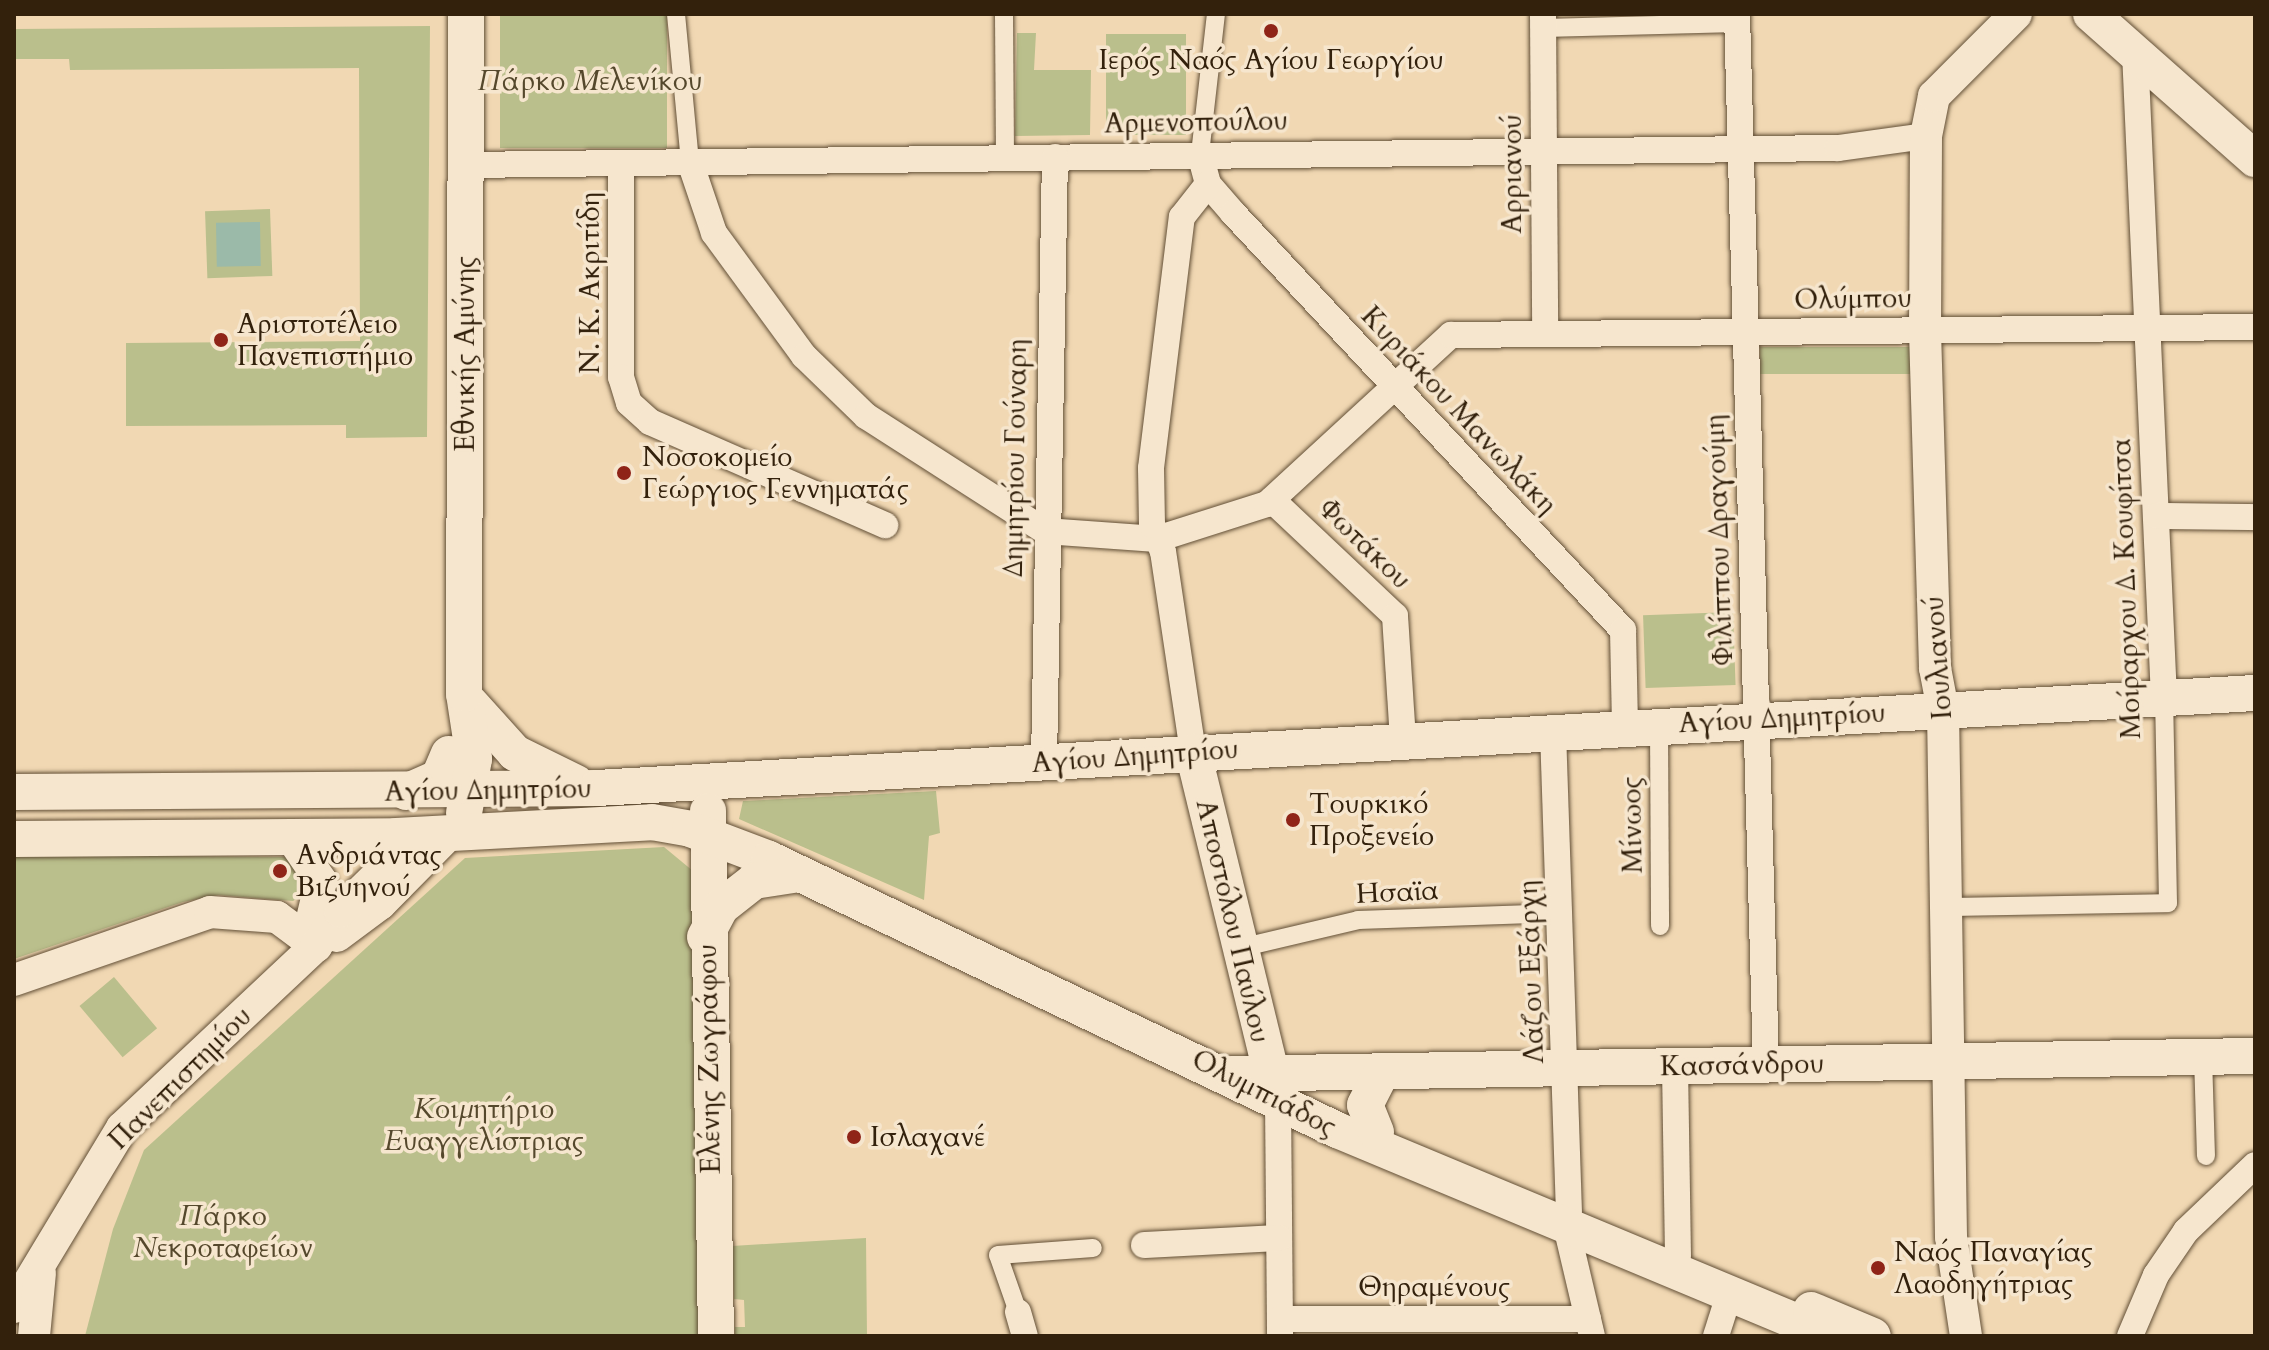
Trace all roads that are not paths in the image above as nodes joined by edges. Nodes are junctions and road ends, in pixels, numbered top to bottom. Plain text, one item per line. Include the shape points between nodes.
1 (466, 14) edge
2 (676, 14) edge
3 (1004, 14) edge
4 (1216, 14) edge
5 (2016, 14) edge
6 (2091, 14) edge
7 (1738, 19) edge
8 (1543, 21) edge
9 (2135, 52) junction
10 (1926, 136) junction
11 (1741, 146) junction
12 (1545, 148) junction
13 (1200, 154) junction
14 (1005, 157) junction
15 (1055, 157) junction
16 (2255, 159) edge
17 (690, 162) junction
18 (621, 164) junction
19 (465, 165) junction
20 (1208, 184) junction
21 (2255, 327) edge
22 (2147, 328) junction
23 (1925, 330) junction
24 (1744, 332) junction
25 (1545, 334) junction
26 (1393, 386) junction
27 (1272, 500) junction
28 (2157, 516) junction
29 (2255, 517) edge
30 (885, 525) dead end
31 (1045, 531) junction
32 (1157, 539) junction
33 (2255, 693) edge
34 (464, 694) junction
35 (2164, 698) junction
36 (1943, 710) junction
37 (1757, 719) junction
38 (1642, 726) junction
39 (1553, 731) junction
40 (1403, 739) junction
41 (1193, 752) junction
42 (449, 754) junction
43 (1044, 762) junction
44 (715, 783) junction
45 (597, 788) junction
46 (14, 792) edge
47 (459, 792) junction
48 (398, 793) junction
49 (434, 834) junction
50 (706, 834) junction
51 (291, 837) junction
52 (14, 839) edge
53 (799, 874) junction
54 (1946, 907) junction
55 (1561, 913) junction
56 (1660, 926) dead end
57 (705, 937) junction
58 (312, 941) junction
59 (1240, 948) junction
60 (14, 980) edge
61 (2203, 1056) junction
62 (2255, 1056) edge
63 (1948, 1061) junction
64 (1766, 1064) junction
65 (1675, 1066) junction
66 (1566, 1068) junction
67 (1382, 1071) junction
68 (1274, 1086) junction
69 (1376, 1132) junction
70 (2206, 1156) dead end
71 (2255, 1165) edge
72 (1568, 1219) junction
73 (1279, 1238) junction
74 (1144, 1245) dead end
75 (1093, 1248) dead end
76 (1678, 1256) junction
77 (42, 1262) junction
78 (1729, 1295) junction
79 (14, 1307) edge
80 (1022, 1324) edge
81 (1590, 1327) edge
82 (1280, 1328) edge
83 (34, 1336) edge
84 (716, 1336) edge
85 (1716, 1336) edge
86 (1831, 1336) edge
87 (1873, 1336) edge
88 (1966, 1336) edge
89 (2130, 1336) edge

1 - 19 main road, Εθνικής Αμύνης
2 - 17 street
3 - 14 street
4 - 13 street
5 - 10 street, Ιουλιανού via 1934,96
6 - 9 main road
7 - 8 street
7 - 11 street, Φιλίππου Δραγούμη
8 - 12 street, Αρριανού
9 - 16 main road
9 - 22 street, Μοίραρχου Δ. Κουφίτσα
10 - 11 street, Αρμενοπούλου via 1838,148
10 - 23 street, Ιουλιανού
11 - 12 street, Αρμενοπούλου
11 - 24 street, Φιλίππου Δραγούμη
12 - 13 street, Αρμενοπούλου
12 - 25 street, Αρριανού
13 - 15 street, Αρμενοπούλου
13 - 20 street, Κυριάκου Μανωλάκη
14 - 15 street, Αρμενοπούλου
14 - 17 street, Αρμενοπούλου
15 - 31 street, Δημητρίου Γούναρη
17 - 18 street, Αρμενοπούλου
17 - 31 street via 703,210 729,259 804,356 866,416
18 - 19 street, Αρμενοπούλου
18 - 30 street, Ν. Κ. Ακριτίδη via 621,377 635,411
19 - 34 main road, Εθνικής Αμύνης
20 - 26 street, Κυριάκου Μανωλάκη
20 - 32 street, Αποστόλου Παύλου via 1182,217 1151,468
21 - 22 street, Ολύμπου
22 - 23 street, Ολύμπου
22 - 28 street, Μοίραρχου Δ. Κουφίτσα
23 - 24 street, Ολύμπου
23 - 36 street, Ιουλιανού via 1935,668
24 - 25 street, Ολύμπου
24 - 37 street, Φιλίππου Δραγούμη
25 - 26 street, Ολύμπου via 1451,335
26 - 27 street
26 - 38 street, Κυριάκου Μανωλάκη via 1623,630
27 - 32 street
27 - 40 street, Φωτάκου via 1395,616
28 - 29 street
28 - 35 street, Μοίραρχου Δ. Κουφίτσα
31 - 32 street
31 - 43 street, Δημητρίου Γούναρη
32 - 41 street, Αποστόλου Παύλου
33 - 35 main road, Αγίου Δημητρίου
34 - 42 main road, Εθνικής Αμύνης
34 - 45 main road via 485,726 523,759
34 - 47 main road, Εθνικής Αμύνης via 474,729
35 - 36 main road, Αγίου Δημητρίου
35 - 54 street, Μοίραρχου Δ. Κουφίτσα via 2168,903
36 - 37 main road, Αγίου Δημητρίου
36 - 54 street, Ιουλιανού
37 - 38 main road, Αγίου Δημητρίου
37 - 64 street, Φιλίππου Δραγούμη
38 - 39 main road, Αγίου Δημητρίου
38 - 56 street, Μίνωος
39 - 40 main road, Αγίου Δημητρίου
39 - 55 street, Λάζου Εξάρχη
40 - 41 main road, Αγίου Δημητρίου
41 - 43 main road, Αγίου Δημητρίου
41 - 59 main road, Αποστόλου Παύλου
42 - 47 main road, Εθνικής Αμύνης
42 - 48 main road via 439,777
43 - 44 main road, Αγίου Δημητρίου
44 - 45 main road, Αγίου Δημητρίου
44 - 50 main road, Ελένης Ζωγράφου
45 - 47 main road, Αγίου Δημητρίου
46 - 48 main road, Αγίου Δημητρίου
47 - 48 main road, Αγίου Δημητρίου
47 - 49 main road, Εθνικής Αμύνης
49 - 50 main road, Αγίου Δημητρίου via 652,822
49 - 51 main road, Αγίου Δημητρίου
49 - 58 street, Πανεπιστημίου via 367,916
50 - 53 main road, Ολυμπιάδος
50 - 57 main road, Ελένης Ζωγράφου
51 - 52 main road, Αγίου Δημητρίου
51 - 58 street via 322,886
53 - 57 main road via 744,888 721,907
53 - 68 main road, Ολυμπιάδος via 1230,1074
54 - 63 street, Ιουλιανού
55 - 59 street, Ησαϊα via 1358,920
55 - 66 street, Λάζου Εξάρχη
57 - 84 main road, Ελένης Ζωγράφου
58 - 60 street via 271,915 210,912
58 - 77 street, Πανεπιστημίου via 122,1128
59 - 68 main road, Αποστόλου Παύλου
61 - 62 main road, Κασσάνδρου
61 - 63 main road, Κασσάνδρου
61 - 70 street
63 - 64 main road, Κασσάνδρου
63 - 88 street, Ιουλιανού via 1951,1237
64 - 65 main road, Κασσάνδρου
65 - 66 main road, Κασσάνδρου
65 - 76 street
66 - 67 main road, Κασσάνδρου
66 - 72 street, Λάζου Εξάρχη
67 - 68 main road, Κασσάνδρου
67 - 69 main road via 1365,1105
68 - 69 main road, Ολυμπιάδος
68 - 72 main road, Ολυμπιάδος
68 - 73 street, Αποστόλου Παύλου
69 - 72 main road, Ολυμπιάδος
71 - 89 street via 2181,1238
72 - 76 main road, Ολυμπιάδος
72 - 78 main road, Ολυμπιάδος
72 - 81 street, Λάζου Εξάρχη
73 - 74 street
73 - 82 street, Αποστόλου Παύλου
75 - 80 street via 998,1255
76 - 87 main road, Ολυμπιάδος
77 - 79 street, Πανεπιστημίου
77 - 83 street
78 - 85 street
78 - 86 main road, Ολυμπιάδος
81 - 82 street, Θηραμένους

